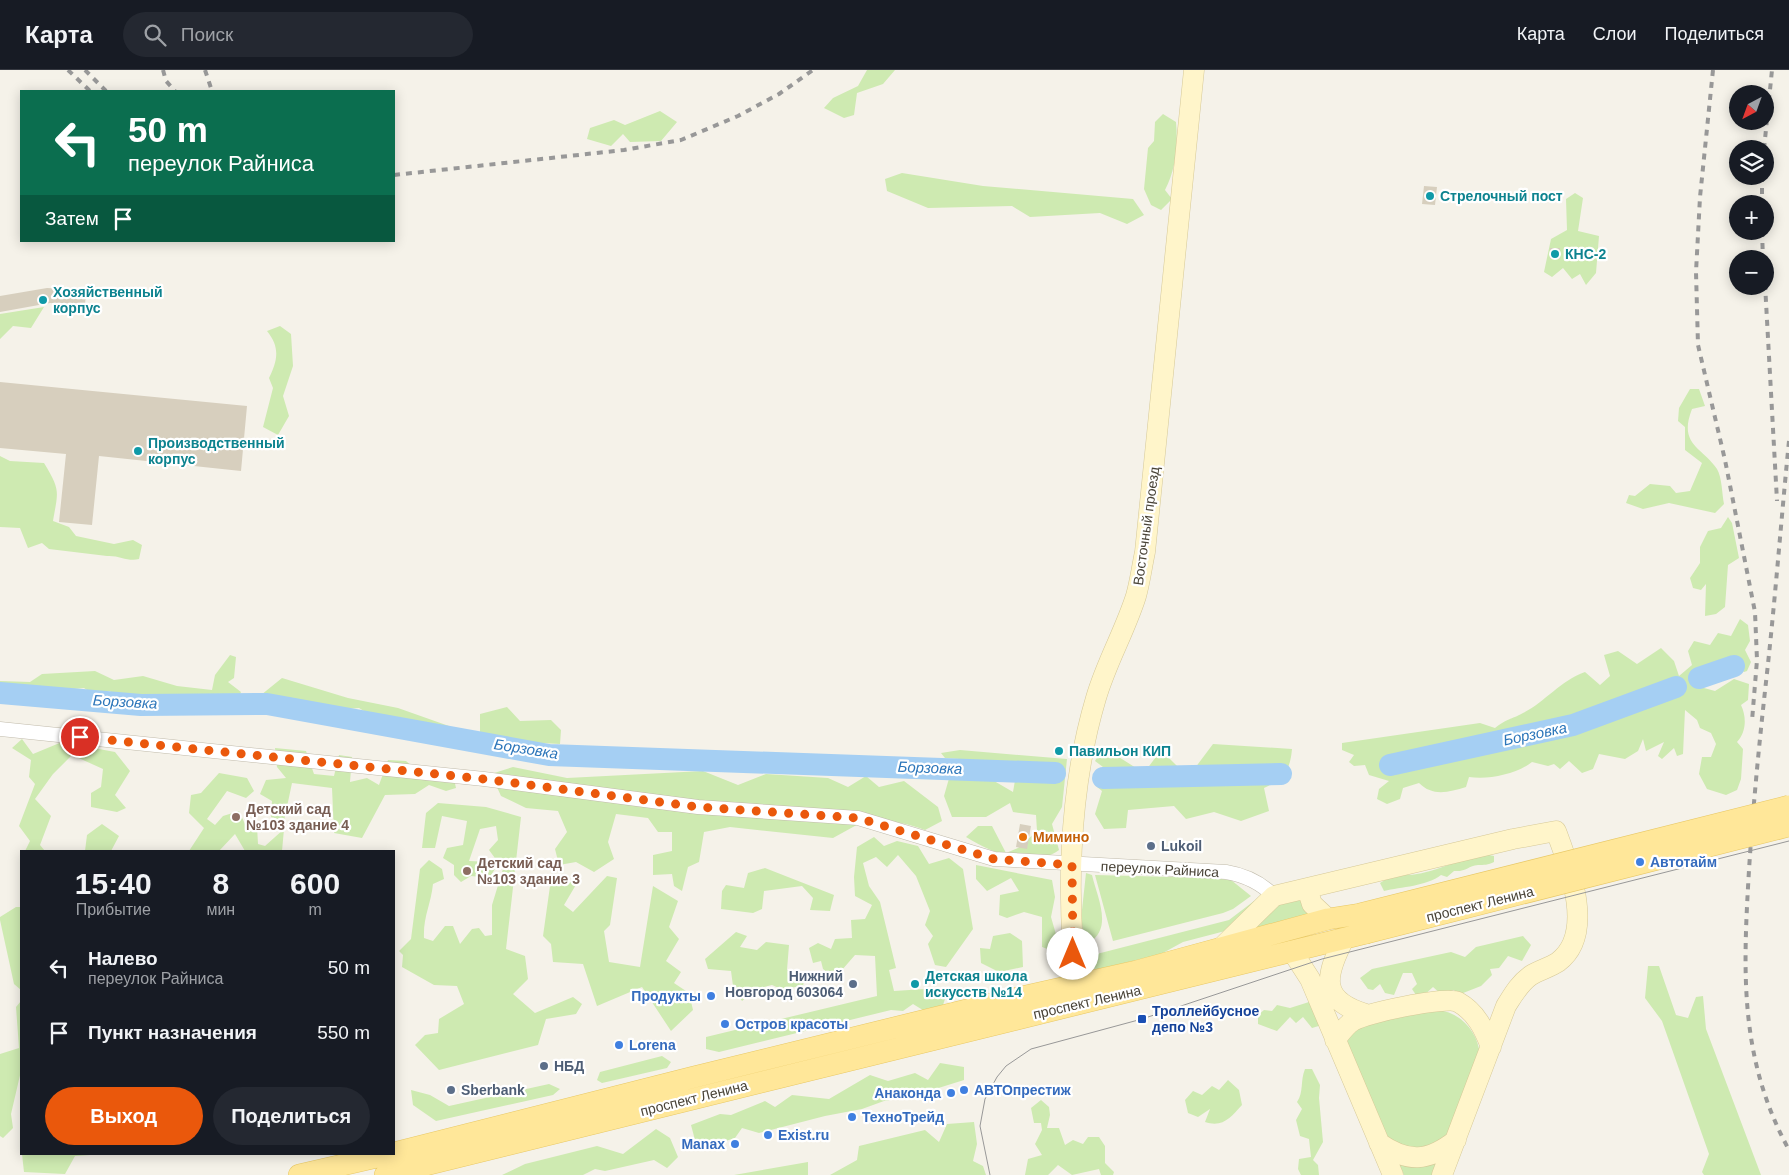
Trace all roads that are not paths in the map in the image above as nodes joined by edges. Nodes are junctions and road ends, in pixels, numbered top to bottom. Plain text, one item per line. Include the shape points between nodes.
1 (1194, 70) edge
2 (0, 729) edge
3 (1789, 806) edge
4 (1789, 826) edge
5 (1072, 865) junction
6 (1307, 888) junction
7 (1274, 896) junction
8 (1328, 919) junction
9 (1363, 923) junction
10 (1344, 938) junction
11 (1219, 950) junction
12 (1292, 951) junction
13 (1078, 995) junction
14 (1366, 1014) junction
15 (1335, 1040) junction
16 (1490, 1048) junction
17 (1456, 1140) junction
18 (1379, 1144) junction
19 (395, 1152) edge
20 (384, 1155) edge
21 (299, 1175) edge
22 (385, 1175) edge
23 (1393, 1175) edge
24 (1442, 1175) edge

1 - 5 main road, Восточный проезд via 1145,552 1137,594 1097,696 1083,744 1074,811
2 - 5 street, переулок Райниса via 484,779 698,807 858,818 994,859
3 - 9 main road, проспект Ленина, bridge
4 - 9 main road, проспект Ленина, bridge
5 - 7 street, переулок Райниса via 1226,872 1262,885
5 - 13 main road, Восточный проезд via 1073,954
6 - 7 main road
6 - 8 main road via 1312,904
6 - 16 main road via 1556,831 1578,912 1577,931 1573,942 1558,961 1530,976 1516,989
7 - 11 main road
8 - 9 main road, проспект Ленина
8 - 11 main road, проспект Ленина
9 - 10 main road, проспект Ленина
10 - 12 main road, проспект Ленина
10 - 14 main road via 1328,982 1338,1001 1348,1009
11 - 13 main road, проспект Ленина
12 - 13 main road, проспект Ленина
12 - 15 main road via 1310,979
13 - 19 main road, проспект Ленина via 694,1076
13 - 22 main road, проспект Ленина via 917,1042
14 - 15 main road via 1352,1021
14 - 16 main road via 1444,1000 1456,1001 1484,1028
15 - 18 main road
16 - 17 main road
17 - 18 main road via 1438,1152 1415,1158 1402,1157
17 - 24 main road
18 - 23 main road
20 - 21 main road, проспект Ленина

